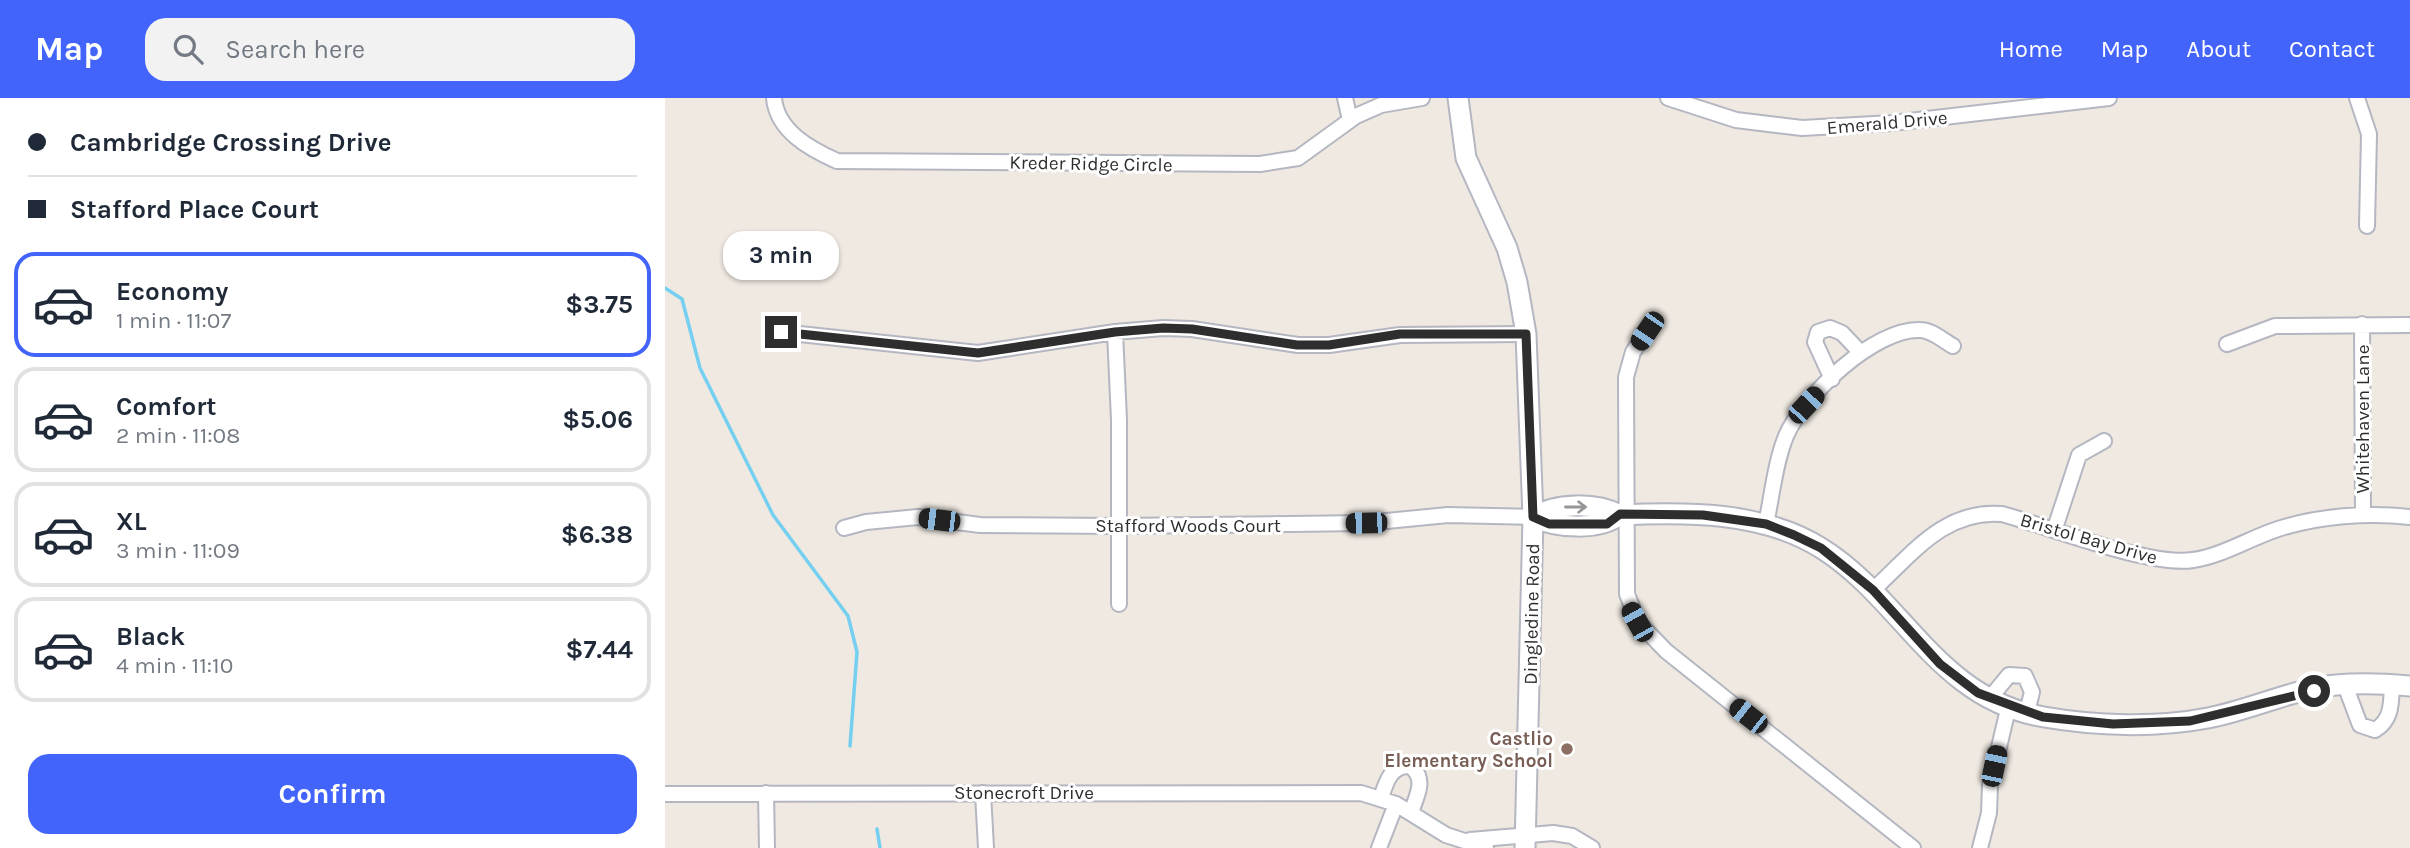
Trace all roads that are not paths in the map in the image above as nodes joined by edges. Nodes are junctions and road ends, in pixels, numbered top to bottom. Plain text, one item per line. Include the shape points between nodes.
1 (775, 98) edge
2 (1345, 98) edge
3 (1422, 98) edge
4 (1458, 98) edge
5 (1668, 98) edge
6 (2109, 98) edge
7 (2357, 98) edge
8 (2055, 101) edge
9 (1350, 120) junction
10 (2367, 226) dead end
11 (2362, 324) junction
12 (2410, 326) edge
13 (1647, 331) dead end
14 (781, 332) dead end
15 (1115, 332) junction
16 (1526, 334) junction
17 (2227, 344) dead end
18 (1953, 346) dead end
19 (1861, 354) junction
20 (1832, 379) junction
21 (2104, 441) dead end
22 (1623, 514) junction
23 (2363, 515) junction
24 (1533, 517) junction
25 (2410, 517) edge
26 (1766, 524) junction
27 (1119, 526) junction
28 (843, 528) dead end
29 (2055, 528) junction
30 (1873, 590) junction
31 (1119, 604) dead end
32 (2345, 685) junction
33 (2401, 686) edge
34 (2009, 705) junction
35 (767, 793) junction
36 (983, 793) junction
37 (665, 794) edge
38 (1381, 798) junction
39 (1396, 804) junction
40 (1411, 812) junction
41 (1470, 840) junction
42 (1526, 841) edge
43 (767, 848) edge
44 (986, 848) edge
45 (1378, 848) edge
46 (1486, 848) edge
47 (1591, 848) edge
48 (1913, 848) edge
49 (1980, 848) edge

1 - 9 street, Kreder Ridge Circle via 775,107 790,133 837,161 1259,164 1299,158
2 - 9 street
3 - 9 street, Kreder Ridge Circle via 1381,105
4 - 16 street, Dingledine Road via 1466,158 1507,248
5 - 8 street, Emerald Drive via 1736,120 1802,128 1892,123
6 - 8 street, Emerald Drive
7 - 10 street via 2369,134
11 - 12 street
11 - 17 street via 2275,326
11 - 23 street, Whitehaven Lane
13 - 22 street via 1633,352 1626,377
14 - 15 street via 978,353
15 - 16 street via 1192,329 1318,345 1400,334
15 - 27 street
16 - 24 street, Dingledine Road
18 - 19 street via 1931,332 1905,331 1874,343
19 - 20 street
19 - 20 street via 1842,333 1830,328 1818,332 1815,342
20 - 26 street via 1789,431
21 - 29 street via 2079,455
22 - 24 street via 1607,524 1549,524
22 - 26 street via 1703,515
22 - 48 street via 1627,594 1637,622 1666,651
23 - 25 street, Bristol Bay Drive
23 - 29 street, Bristol Bay Drive via 2281,528 2209,556 2176,561 2133,553
24 - 27 street, Stafford Woods Court via 1448,515 1366,523
24 - 42 street, Dingledine Road
26 - 30 street via 1821,548
27 - 28 street, Stafford Woods Court via 980,525 918,517
27 - 31 street
29 - 30 street, Bristol Bay Drive via 2002,514 1962,517 1941,527
30 - 34 street via 1940,664 1978,693
32 - 33 street
32 - 33 street via 2360,726 2375,730 2384,725
32 - 34 street via 2190,721 2113,724 2043,717
34 - 49 street
35 - 36 street, Stonecroft Drive
35 - 37 street, Stonecroft Drive
35 - 43 street
36 - 38 street, Stonecroft Drive via 1361,793
36 - 44 street
38 - 39 street, Stonecroft Drive
38 - 40 street via 1391,773 1410,766 1420,777
39 - 40 street, Stonecroft Drive
39 - 45 street
40 - 41 street, Stonecroft Drive via 1446,835
41 - 42 street, Stonecroft Drive
41 - 46 street, Stonecroft Drive
42 - 47 street, Stonecroft Drive via 1572,836

